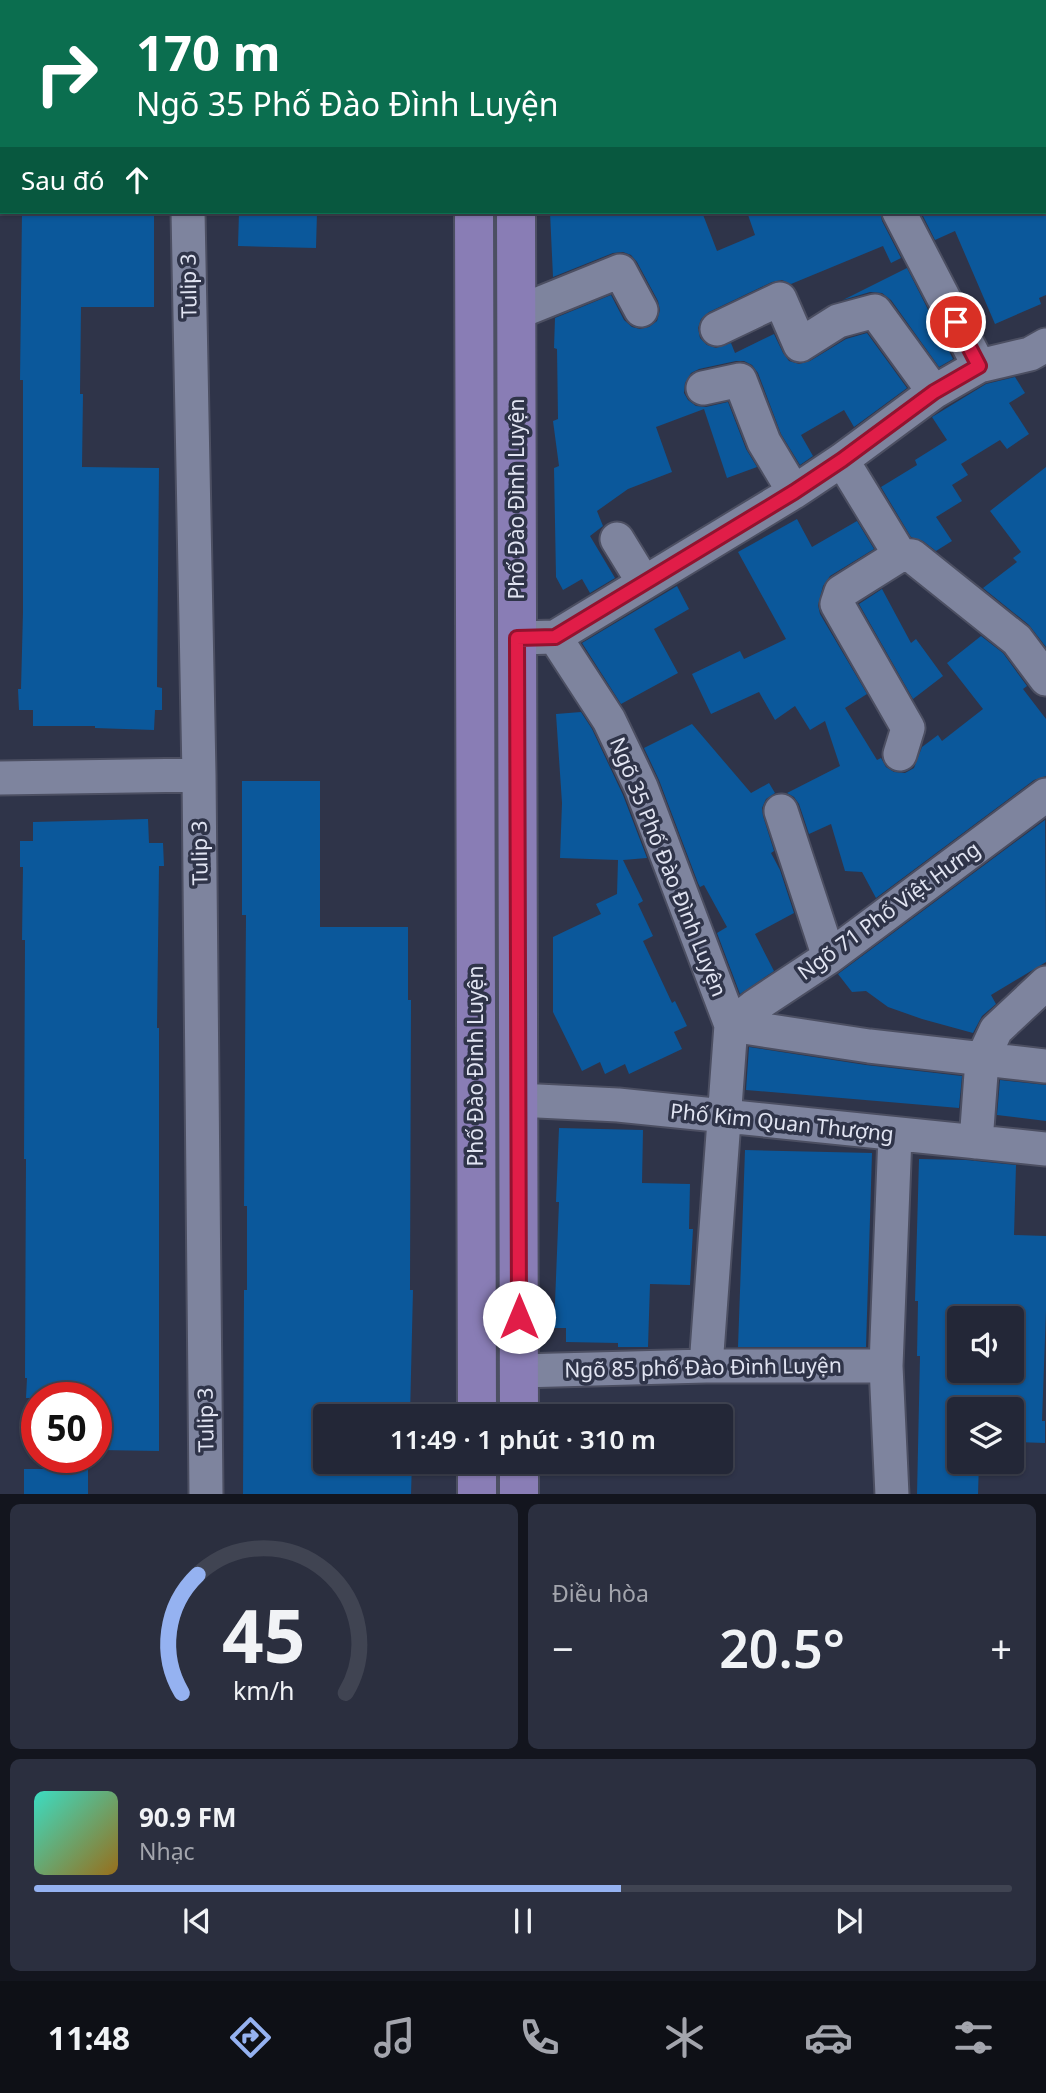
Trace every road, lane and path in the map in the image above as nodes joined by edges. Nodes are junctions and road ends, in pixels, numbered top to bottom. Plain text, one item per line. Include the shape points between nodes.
1 (188, 214) edge
2 (474, 214) edge
3 (516, 214) edge
4 (900, 214) edge
5 (641, 310) dead end
6 (516, 313) junction
7 (717, 329) dead end
8 (1046, 345) edge
9 (979, 366) junction
10 (704, 388) dead end
11 (934, 392) junction
12 (842, 460) junction
13 (794, 492) junction
14 (617, 539) dead end
15 (900, 555) junction
16 (644, 583) junction
17 (555, 637) junction
18 (517, 638) junction
19 (1046, 679) edge
20 (900, 754) dead end
21 (199, 775) junction
22 (0, 778) edge
23 (1046, 795) edge
24 (781, 811) dead end
25 (829, 957) junction
26 (1046, 983) edge
27 (731, 1025) junction
28 (982, 1060) junction
29 (1046, 1066) edge
30 (518, 1100) junction
31 (724, 1116) junction
32 (895, 1135) junction
33 (976, 1142) junction
34 (1046, 1149) edge
35 (706, 1366) junction
36 (886, 1366) junction
37 (519, 1371) junction
38 (477, 1404) edge
39 (519, 1404) edge
40 (477, 1474) edge
41 (519, 1474) edge
42 (206, 1494) edge
43 (477, 1494) edge
44 (519, 1494) edge
45 (892, 1494) edge

1 - 21 street, Tulip 3
2 - 38 main road, Phố Đào Đình Luyện
3 - 6 main road, Phố Đào Đình Luyện
4 - 9 street
5 - 6 street via 620,271
6 - 18 main road, Phố Đào Đình Luyện
7 - 11 street via 780,299 800,345 838,321 875,311
8 - 9 street via 1030,354
9 - 11 street
10 - 13 street via 740,380 764,442
11 - 12 street
12 - 13 street
12 - 15 street
13 - 16 street
14 - 16 street
15 - 19 street via 912,556 1017,640
15 - 20 street via 842,592 837,604 908,728
16 - 17 street
17 - 18 street
17 - 27 street, Ngõ 35 Phố Đào Đình Luyện via 609,720 641,787
18 - 30 main road, Phố Đào Đình Luyện
21 - 22 street
21 - 42 street, Tulip 3
23 - 25 street, Ngõ 71 Phố Việt Hưng
24 - 25 street
25 - 27 street, Ngõ 71 Phố Việt Hưng
26 - 28 street via 996,1030
27 - 28 street
27 - 31 street
28 - 29 street
28 - 33 street
30 - 31 street, Phố Kim Quan Thượng
30 - 37 main road, Phố Đào Đình Luyện
31 - 32 street, Phố Kim Quan Thượng
31 - 35 street
32 - 33 street, Phố Kim Quan Thượng
32 - 36 street
33 - 34 street, Phố Kim Quan Thượng
35 - 36 street, Ngõ 85 phố Đào Đình Luyện
35 - 37 street, Ngõ 85 phố Đào Đình Luyện
36 - 45 street
37 - 39 main road, Phố Đào Đình Luyện
40 - 43 main road
41 - 44 main road

